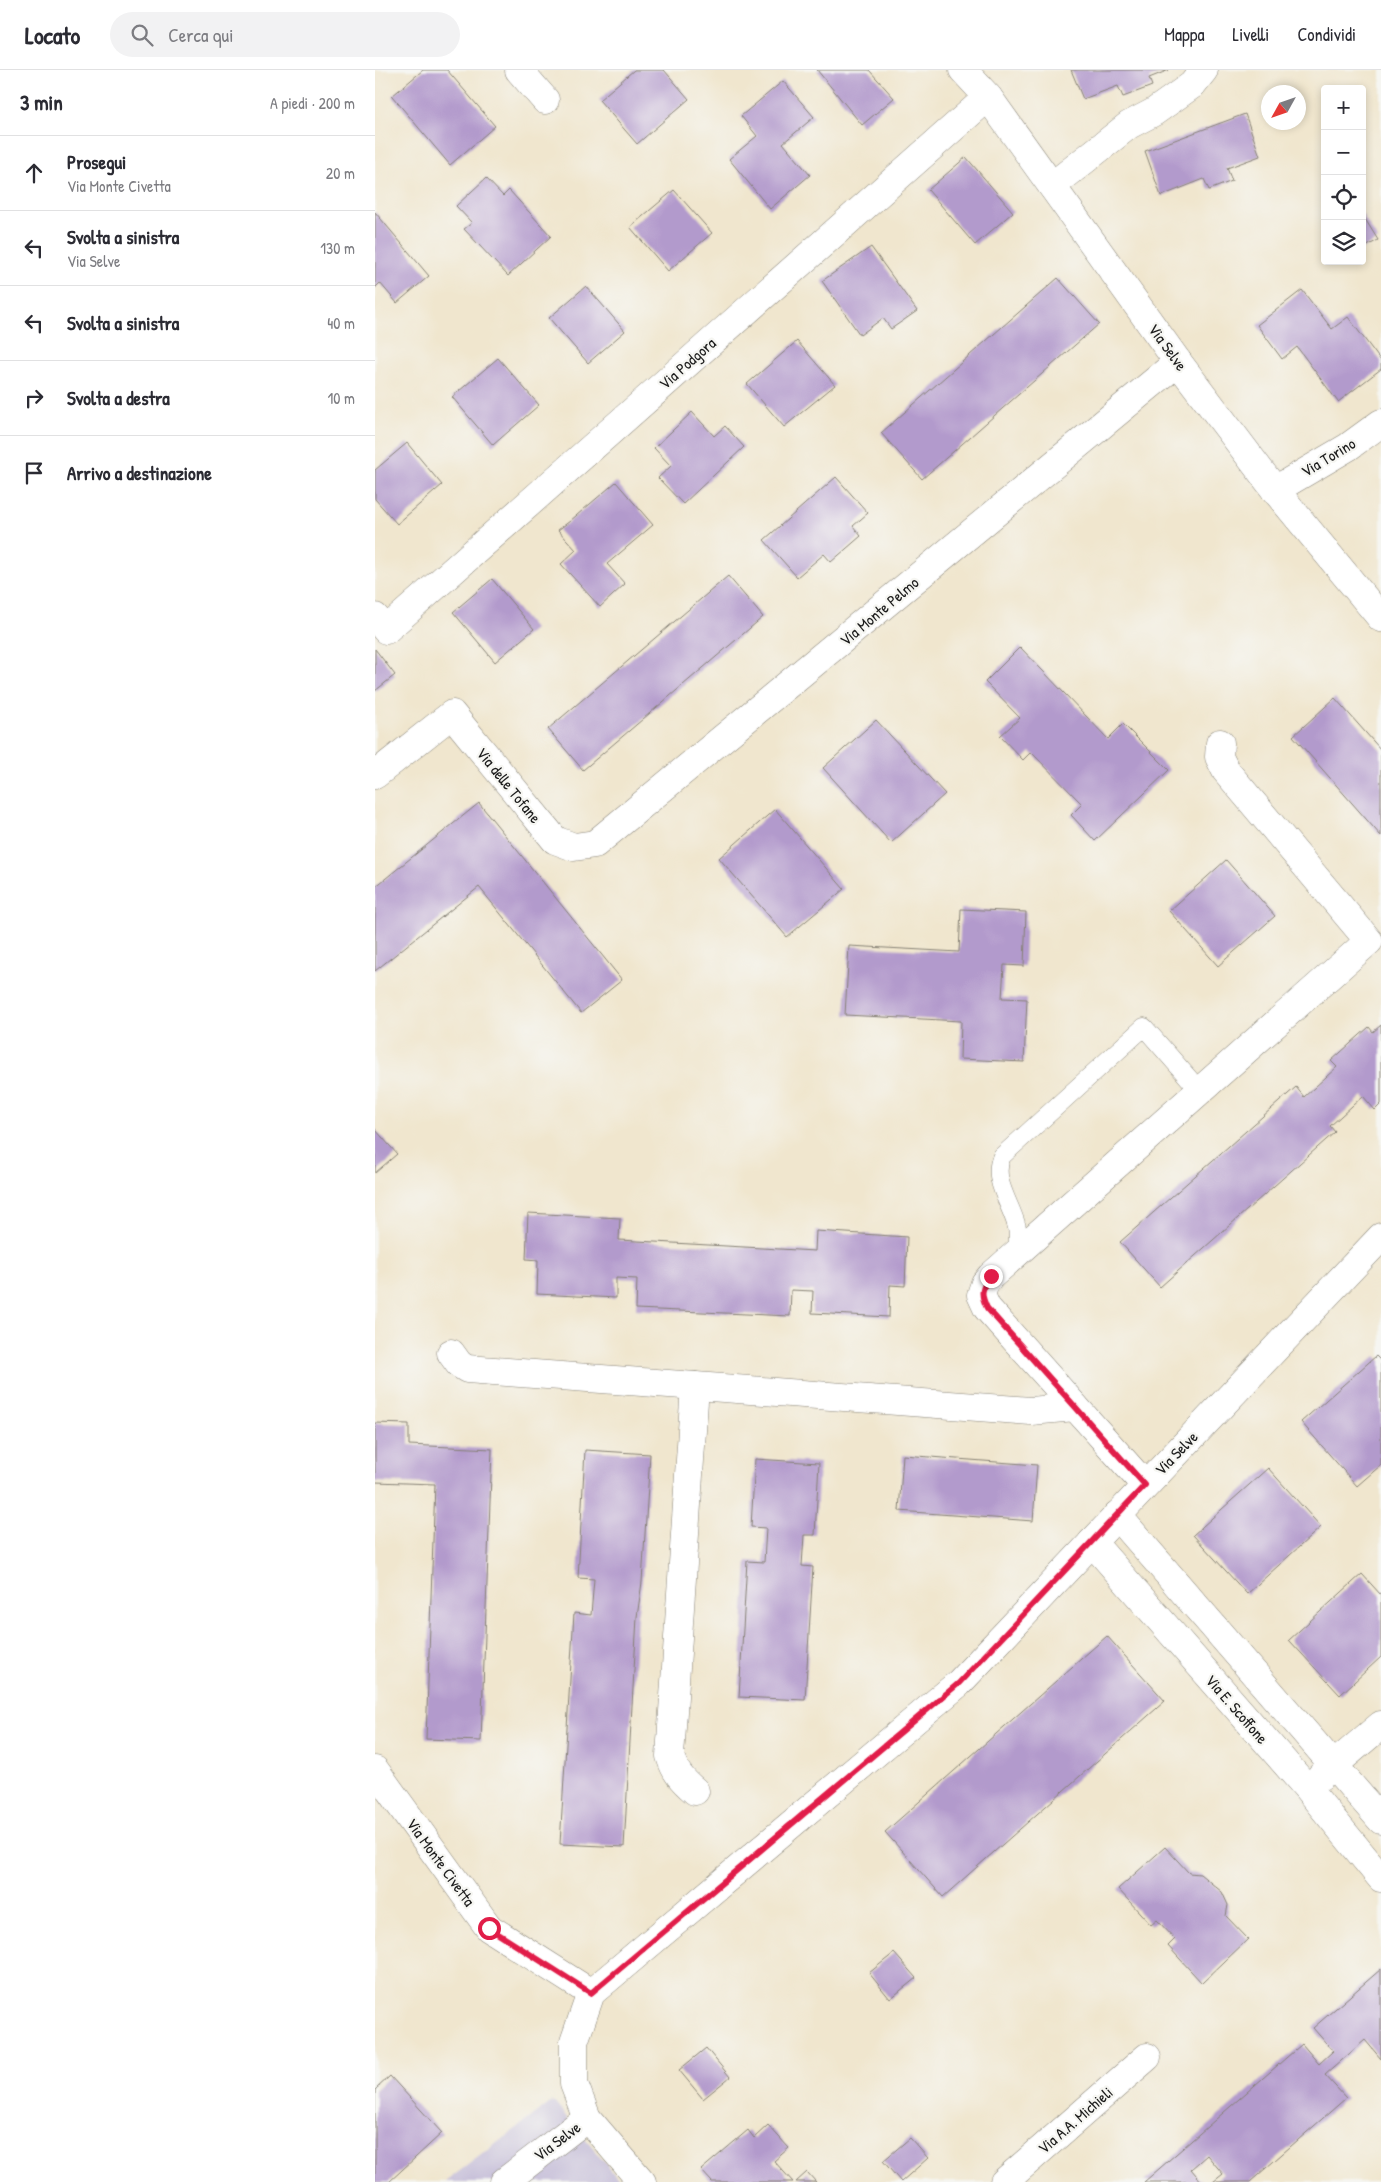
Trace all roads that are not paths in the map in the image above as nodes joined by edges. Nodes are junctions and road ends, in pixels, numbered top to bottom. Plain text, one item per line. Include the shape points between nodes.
1 (519, 70) edge
2 (963, 70) edge
3 (1204, 70) edge
4 (988, 97) junction
5 (545, 100) dead end
6 (1051, 186) junction
7 (1178, 362) junction
8 (1381, 423) edge
9 (1275, 490) junction
10 (1381, 618) edge
11 (380, 623) edge
12 (1220, 743) dead end
13 (375, 775) edge
14 (574, 847) joint
15 (1200, 1091) junction
16 (1381, 1237) edge
17 (1019, 1252) junction
18 (451, 1354) dead end
19 (695, 1386) junction
20 (1075, 1407) junction
21 (1145, 1485) junction
22 (1117, 1515) junction
23 (1092, 1542) junction
24 (1381, 1725) edge
25 (1334, 1765) junction
26 (375, 1770) edge
27 (1307, 1788) junction
28 (695, 1791) dead end
29 (1381, 1820) edge
30 (1381, 1878) edge
31 (591, 1993) junction
32 (1147, 2057) dead end
33 (587, 2118) junction
34 (504, 2182) edge
35 (642, 2182) edge
36 (1004, 2182) edge

1 - 5 street
2 - 4 street, Via Selve
3 - 6 street via 1192,85 1155,112 1129,125
4 - 6 street, Via Selve
4 - 11 street, Via Podgora
6 - 7 street, Via Selve
7 - 9 street, Via Selve
7 - 14 street, Via Monte Pelmo via 604,838 590,846
8 - 9 street, Via Torino via 1348,447
9 - 10 street, Via Selve
12 - 15 street via 1219,757 1226,771 1369,941
13 - 14 street, Via delle Tofane via 452,714 547,833 564,845
15 - 17 street
15 - 17 lane via 1144,1027 1002,1156 997,1165 998,1175 1017,1226
16 - 21 street, Via Selve
17 - 20 street via 985,1283 981,1294 983,1300
18 - 19 street via 467,1369
19 - 20 street via 1031,1411
19 - 28 street via 670,1756 674,1769
20 - 21 street
21 - 22 street, Via Selve
22 - 23 street, Via Selve
22 - 25 street
23 - 27 street, Via E. Scoffone
23 - 31 street, Via Selve via 959,1683
24 - 25 street
25 - 27 street
25 - 29 street
26 - 31 street, Via Monte Civetta via 489,1928
27 - 30 street, Via E. Scoffone
31 - 33 street, Via Selve via 574,2042 574,2084
32 - 36 street, Via A.A. Michieli
33 - 34 street, Via Selve
33 - 35 street, Via Selve

